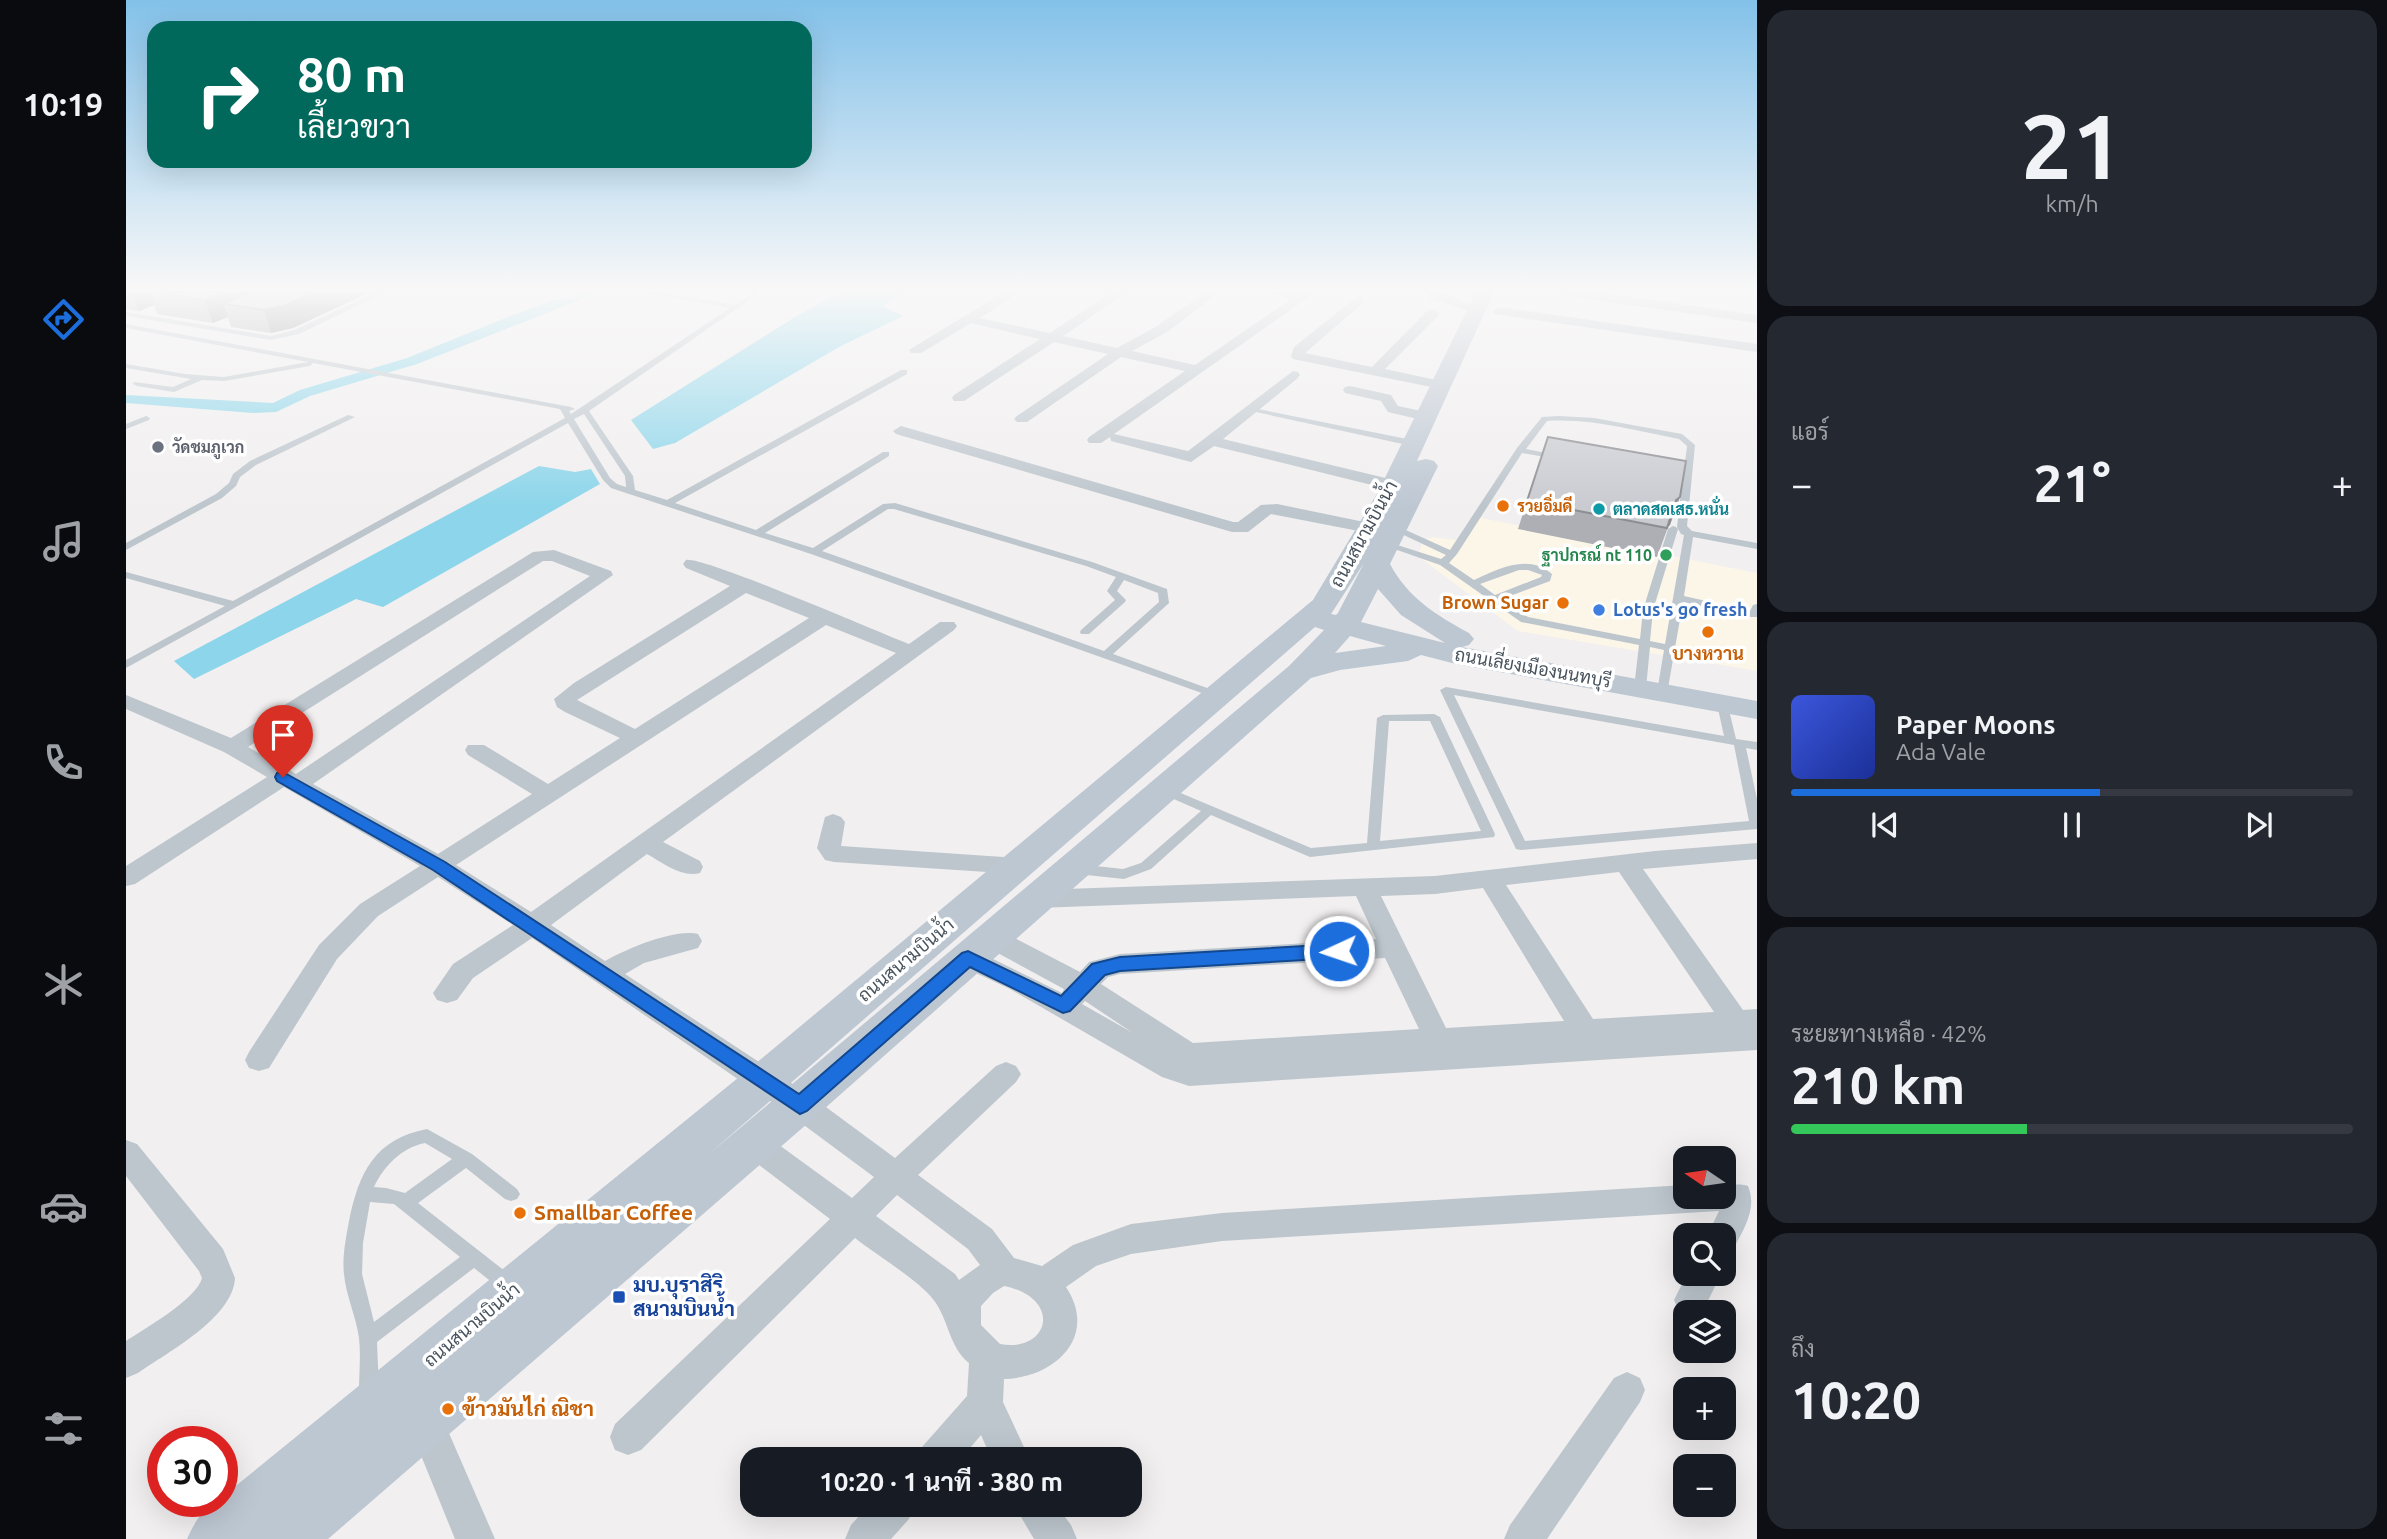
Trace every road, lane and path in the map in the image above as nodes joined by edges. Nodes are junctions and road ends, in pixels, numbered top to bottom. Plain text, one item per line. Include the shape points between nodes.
1 (312, 364) edge
2 (322, 364) edge
3 (654, 364) edge
4 (1011, 364) edge
5 (1102, 364) edge
6 (1170, 364) edge
7 (1208, 364) edge
8 (1340, 364) edge
9 (1383, 364) edge
10 (1453, 364) edge
11 (1463, 364) edge
12 (126, 366) edge
13 (1199, 370) junction
14 (904, 372) dead end
15 (1375, 372) junction
16 (1293, 375) dead end
17 (201, 377) junction
18 (137, 384) dead end
19 (1441, 385) junction
20 (1350, 390) dead end
21 (959, 398) dead end
22 (1251, 409) junction
23 (585, 411) junction
24 (566, 414) junction
25 (1426, 416) junction
26 (351, 417) dead end
27 (146, 418) dead end
28 (1022, 419) dead end
29 (126, 427) edge
30 (901, 431) dead end
31 (1117, 438) dead end
32 (1095, 440) dead end
33 (1213, 441) junction
34 (1412, 443) junction
35 (1520, 450) junction
36 (886, 454) dead end
37 (1570, 460) edge
38 (1651, 475) edge
39 (1687, 482) junction
40 (1392, 485) junction
41 (631, 490) junction
42 (668, 503) junction
43 (1369, 528) junction
44 (1681, 530) junction
45 (758, 533) junction
46 (1387, 546) junction
47 (1757, 546) edge
48 (126, 547) edge
49 (814, 552) junction
50 (1452, 554) junction
51 (1443, 563) junction
52 (692, 564) dead end
53 (1124, 575) junction
54 (129, 578) edge
55 (747, 584) junction
56 (1472, 584) junction
57 (1679, 598) junction
58 (1493, 599) junction
59 (234, 605) junction
60 (1757, 607) edge
61 (1332, 616) junction
62 (824, 617) junction
63 (947, 626) dead end
64 (1085, 632) dead end
65 (1457, 647) junction
66 (911, 652) junction
67 (1105, 656) junction
68 (126, 665) edge
69 (1654, 669) junction
70 (1300, 672) junction
71 (1757, 692) edge
72 (1220, 696) junction
73 (1723, 704) junction
74 (132, 710) edge
75 (1757, 710) edge
76 (638, 739) junction
77 (1735, 742) junction
78 (232, 747) junction
79 (1757, 747) edge
80 (476, 750) dead end
81 (290, 780) junction
82 (1164, 789) junction
83 (549, 795) junction
84 (1754, 800) edge
85 (1210, 809) junction
86 (833, 822) dead end
87 (645, 843) junction
88 (1373, 846) junction
89 (1757, 850) edge
90 (1626, 863) junction
91 (439, 866) junction
92 (1018, 866) junction
93 (691, 867) dead end
94 (1073, 869) junction
95 (126, 878) edge
96 (1489, 878) junction
97 (1365, 889) junction
98 (1037, 899) junction
99 (955, 919) junction
100 (532, 925) junction
101 (689, 941) dead end
102 (1393, 948) junction
103 (909, 956) junction
104 (968, 958) junction
105 (604, 974) junction
106 (1084, 987) junction
107 (447, 993) dead end
108 (1063, 1006) junction
109 (1584, 1029) junction
110 (1749, 1030) edge
111 (1437, 1038) junction
112 (1371, 1053) junction
113 (259, 1060) dead end
114 (1191, 1064) junction
115 (1006, 1074) dead end
116 (782, 1093) junction
117 (753, 1143) junction
118 (126, 1153) edge
119 (466, 1159) junction
120 (896, 1176) junction
121 (363, 1194) junction
122 (511, 1194) dead end
123 (1673, 1200) edge
124 (406, 1202) junction
125 (853, 1220) junction
126 (474, 1257) junction
127 (1004, 1271) junction
128 (1044, 1284) junction
129 (515, 1289) junction
130 (962, 1314) junction
131 (368, 1338) junction
132 (987, 1356) junction
133 (126, 1361) edge
134 (1627, 1390) dead end
135 (985, 1403) junction
136 (369, 1410) junction
137 (425, 1421) junction
138 (628, 1437) dead end
139 (947, 1447) edge
140 (1006, 1447) edge
141 (884, 1517) edge
142 (1041, 1517) edge
143 (216, 1539) edge
144 (285, 1539) edge
145 (475, 1539) edge
146 (865, 1539) edge
147 (1057, 1539) edge
148 (1524, 1539) edge

1 - 17 lane via 236,377
2 - 24 lane
3 - 23 lane
4 - 21 street
5 - 28 street
6 - 13 street
7 - 13 street
8 - 15 street
9 - 15 street
10 - 19 main road, ถนนสนามบินน้ำ
11 - 46 main road, ถนนสนามบินน้ำ
12 - 17 lane
13 - 32 street
14 - 42 lane
15 - 19 street
16 - 22 street
17 - 18 lane via 174,390
19 - 25 main road, ถนนสนามบินน้ำ
20 - 25 street via 1386,398 1393,409
22 - 33 street
22 - 34 lane
23 - 24 lane
23 - 41 lane via 629,476
24 - 41 lane via 607,480
24 - 59 lane
25 - 34 main road, ถนนสนามบินน้ำ
26 - 48 lane via 253,463 219,496
27 - 29 lane
30 - 43 street via 1232,527 1242,528 1266,509 1277,509
31 - 33 street via 1191,457
33 - 40 street
34 - 40 main road, ถนนสนามบินน้ำ
35 - 37 lane
35 - 39 lane via 1550,418 1682,437 1691,445
35 - 50 lane
36 - 45 lane
38 - 39 lane
39 - 44 lane
40 - 43 main road, ถนนสนามบินน้ำ
41 - 42 lane
42 - 45 lane
43 - 61 main road, ถนนสนามบินน้ำ
44 - 47 lane
44 - 57 lane
44 - 69 lane via 1648,610
45 - 49 lane
46 - 50 lane
46 - 51 lane
46 - 61 main road, ถนนสนามบินน้ำ
46 - 65 main road via 1394,595
49 - 53 lane via 886,506 895,506
49 - 67 lane
50 - 51 lane
51 - 56 lane
52 - 55 street
53 - 64 lane via 1112,591 1121,600
53 - 67 lane via 1163,591 1164,603
54 - 59 lane
55 - 62 street
55 - 76 street via 565,699
56 - 58 lane
56 - 58 lane via 1516,566 1527,565 1547,574 1546,579
57 - 60 lane via 1750,614 1755,614
57 - 69 lane
58 - 69 lane via 1525,620
59 - 68 lane
61 - 65 main road, ถนนเลี่ยงเมืองนนทบุรี
61 - 70 main road, ถนนสนามบินน้ำ
61 - 72 main road, ถนนสนามบินน้ำ
62 - 66 street
62 - 76 street
63 - 66 street
65 - 69 main road, ถนนเลี่ยงเมืองนนทบุรี
65 - 70 main road via 1369,655
66 - 87 street
67 - 72 lane
69 - 71 main road, ถนนเลี่ยงเมืองนนทบุรี
69 - 73 main road, ถนนเลี่ยงเมืองนนทบุรี
70 - 82 main road, ถนนสนามบินน้ำ
72 - 92 main road, ถนนสนามบินน้ำ
73 - 75 main road, ถนนเลี่ยงเมืองนนทบุรี
73 - 77 lane
74 - 78 street
76 - 83 street
77 - 79 lane
77 - 84 lane
77 - 84 lane via 1446,690 1521,846 1756,825
78 - 81 street
78 - 81 street via 539,556 554,555 604,575
80 - 83 street
81 - 91 street
81 - 95 street
82 - 85 lane
82 - 94 main road, ถนนสนามบินน้ำ
83 - 91 street
85 - 88 lane via 1310,853
85 - 94 lane via 1146,866 1125,874
86 - 92 street via 829,848 834,854
87 - 93 street
87 - 100 street
88 - 88 lane via 1489,834 1434,717 1383,718
89 - 90 street
90 - 96 street
90 - 110 street
91 - 100 street
91 - 113 street via 369,910 328,953
92 - 99 main road, ถนนสนามบินน้ำ
94 - 98 main road, ถนนสนามบินน้ำ
96 - 97 street
96 - 109 street
97 - 98 street
97 - 102 street
98 - 104 main road, ถนนสนามบินน้ำ
99 - 103 main road, ถนนสนามบินน้ำ
99 - 104 main road
100 - 105 street
100 - 107 street via 463,971
101 - 105 street via 635,956
102 - 106 street via 1120,964 1099,969
102 - 111 street
103 - 104 main road
103 - 116 main road, ถนนสนามบินน้ำ
104 - 106 street
104 - 108 street
104 - 116 main road, ถนนสนามบินน้ำ
105 - 116 street
106 - 108 street
106 - 114 street via 1179,1049
108 - 114 street via 1172,1069
109 - 110 street
109 - 111 street
110 - 112 street
111 - 112 street
112 - 114 street
115 - 120 street
116 - 117 main road, ถนนสนามบินน้ำ
116 - 120 street
116 - 129 main road, ถนนสนามบินน้ำ
117 - 125 street
117 - 137 main road, ถนนสนามบินน้ำ
118 - 133 street via 219,1274 216,1289 205,1304
119 - 121 lane via 434,1139 419,1137 378,1163
119 - 122 lane
119 - 124 lane
120 - 125 street
120 - 127 street via 980,1239
121 - 124 lane
121 - 131 lane via 353,1274
123 - 128 street via 1209,1228 1131,1239 1085,1255
124 - 126 lane
125 - 130 street via 943,1285
125 - 138 street
126 - 129 lane
126 - 131 lane
127 - 128 street via 1020,1272
127 - 130 street via 975,1285
128 - 132 street via 1060,1311 1054,1342 1034,1358 1017,1362
129 - 136 main road, ถนนสนามบินน้ำ
130 - 132 street via 965,1330
131 - 136 lane
132 - 135 street
134 - 148 street
135 - 139 street
135 - 140 street
136 - 143 main road, ถนนสนามบินน้ำ
137 - 144 main road, ถนนสนามบินน้ำ
137 - 145 street
141 - 146 street
142 - 147 street

